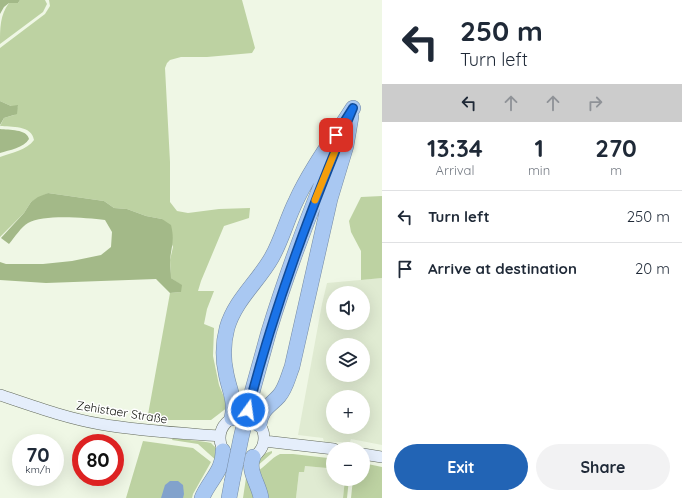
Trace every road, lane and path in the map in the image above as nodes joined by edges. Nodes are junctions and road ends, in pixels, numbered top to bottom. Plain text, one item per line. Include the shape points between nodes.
1 (353, 108) junction
2 (0, 395) edge
3 (232, 418) junction
4 (259, 424) junction
5 (219, 436) junction
6 (264, 441) junction
7 (326, 448) edge
8 (223, 451) junction
9 (370, 455) edge
10 (382, 457) edge
11 (254, 458) junction
12 (202, 498) edge
13 (230, 498) edge
14 (261, 498) edge

1 - 3 highway via 306,181 273,257 236,306 231,317 224,342 224,358 234,403
1 - 4 highway via 292,367 286,384 264,410
1 - 13 highway, bridge via 319,191 269,331 241,438
2 - 5 main road, Zehistaer Straße via 55,414 100,424 142,431
3 - 4 main road via 247,416
3 - 5 main road via 224,425
4 - 6 main road
5 - 8 main road
6 - 7 main road
6 - 11 main road
8 - 11 main road via 234,460
8 - 12 highway via 223,461
9 - 10 main road
11 - 14 highway via 251,462 252,472

